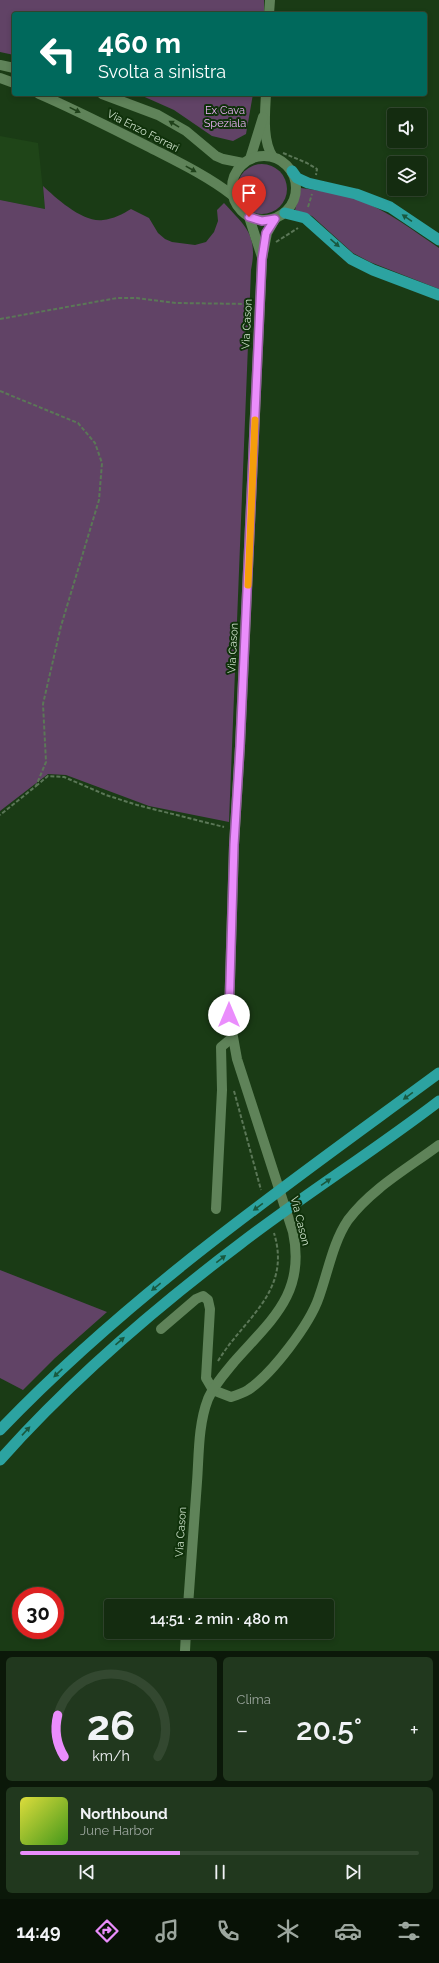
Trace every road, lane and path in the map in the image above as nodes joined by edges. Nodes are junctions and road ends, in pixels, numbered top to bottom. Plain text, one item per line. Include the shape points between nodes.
1 (270, 0) edge
2 (270, 12) edge
3 (0, 65) edge
4 (12, 68) edge
5 (0, 78) edge
6 (12, 82) edge
7 (44, 96) edge
8 (107, 96) edge
9 (266, 96) edge
10 (266, 108) junction
11 (276, 154) junction
12 (246, 161) junction
13 (292, 171) junction
14 (316, 177) dead end
15 (313, 190) dead end
16 (232, 195) junction
17 (308, 208) dead end
18 (285, 213) junction
19 (249, 217) junction
20 (275, 219) junction
21 (303, 225) dead end
22 (439, 240) edge
23 (272, 244) dead end
24 (262, 259) junction
25 (439, 295) edge
26 (260, 304) junction
27 (0, 319) edge
28 (0, 391) edge
29 (36, 786) junction
30 (0, 815) edge
31 (235, 830) junction
32 (232, 1038) junction
33 (439, 1073) edge
34 (439, 1101) edge
35 (439, 1145) edge
36 (216, 1209) dead end
37 (278, 1244) dead end
38 (161, 1329) dead end
39 (218, 1362) dead end
40 (213, 1390) junction
41 (0, 1430) edge
42 (0, 1460) edge
43 (189, 1599) edge
44 (186, 1639) edge
45 (185, 1651) edge

1 - 2 street
3 - 4 street
5 - 6 street
7 -> 16 street, Via Enzo Ferrari via 188,167 217,183
12 -> 8 street, Via Enzo Ferrari via 216,156 186,131 158,115
9 - 10 street
10 - 11 street via 268,150
10 - 12 street via 253,154
11 - 12 street
11 - 13 street
11 - 14 path via 308,163 317,169
12 - 16 street via 233,178
13 - 18 street via 296,182 296,194
22 -> 13 highway via 390,207 356,194 308,183 297,178
15 - 17 path
16 - 19 street via 236,204
18 - 20 street
18 -> 25 highway via 305,218 351,259
19 - 20 street via 262,221
19 - 24 street, Via Cason
20 - 24 street, Via Cason via 266,233
21 - 23 path
24 - 26 street, Via Cason
26 - 27 path via 176,303 117,298
26 - 31 street, Via Cason
28 - 29 path via 78,423 95,443 102,463 99,500 61,626 43,704 46,762
29 - 30 path
29 - 31 path via 48,776 64,777 137,805
31 - 32 street, Via Cason via 229,984
32 - 36 street via 220,1047 222,1090
32 - 40 street, Via Cason via 293,1232 296,1264 291,1289 282,1307
33 -> 41 highway via 172,1273 97,1336
42 -> 34 highway via 56,1399 153,1312 241,1243
35 - 40 street via 364,1202 347,1222 336,1246 319,1299 304,1326 266,1373 248,1390 232,1397
37 - 39 path via 275,1281 262,1306
38 - 40 street via 196,1299 203,1296 208,1300 210,1313 206,1378
40 - 43 street, Via Cason via 202,1418
44 - 45 street

